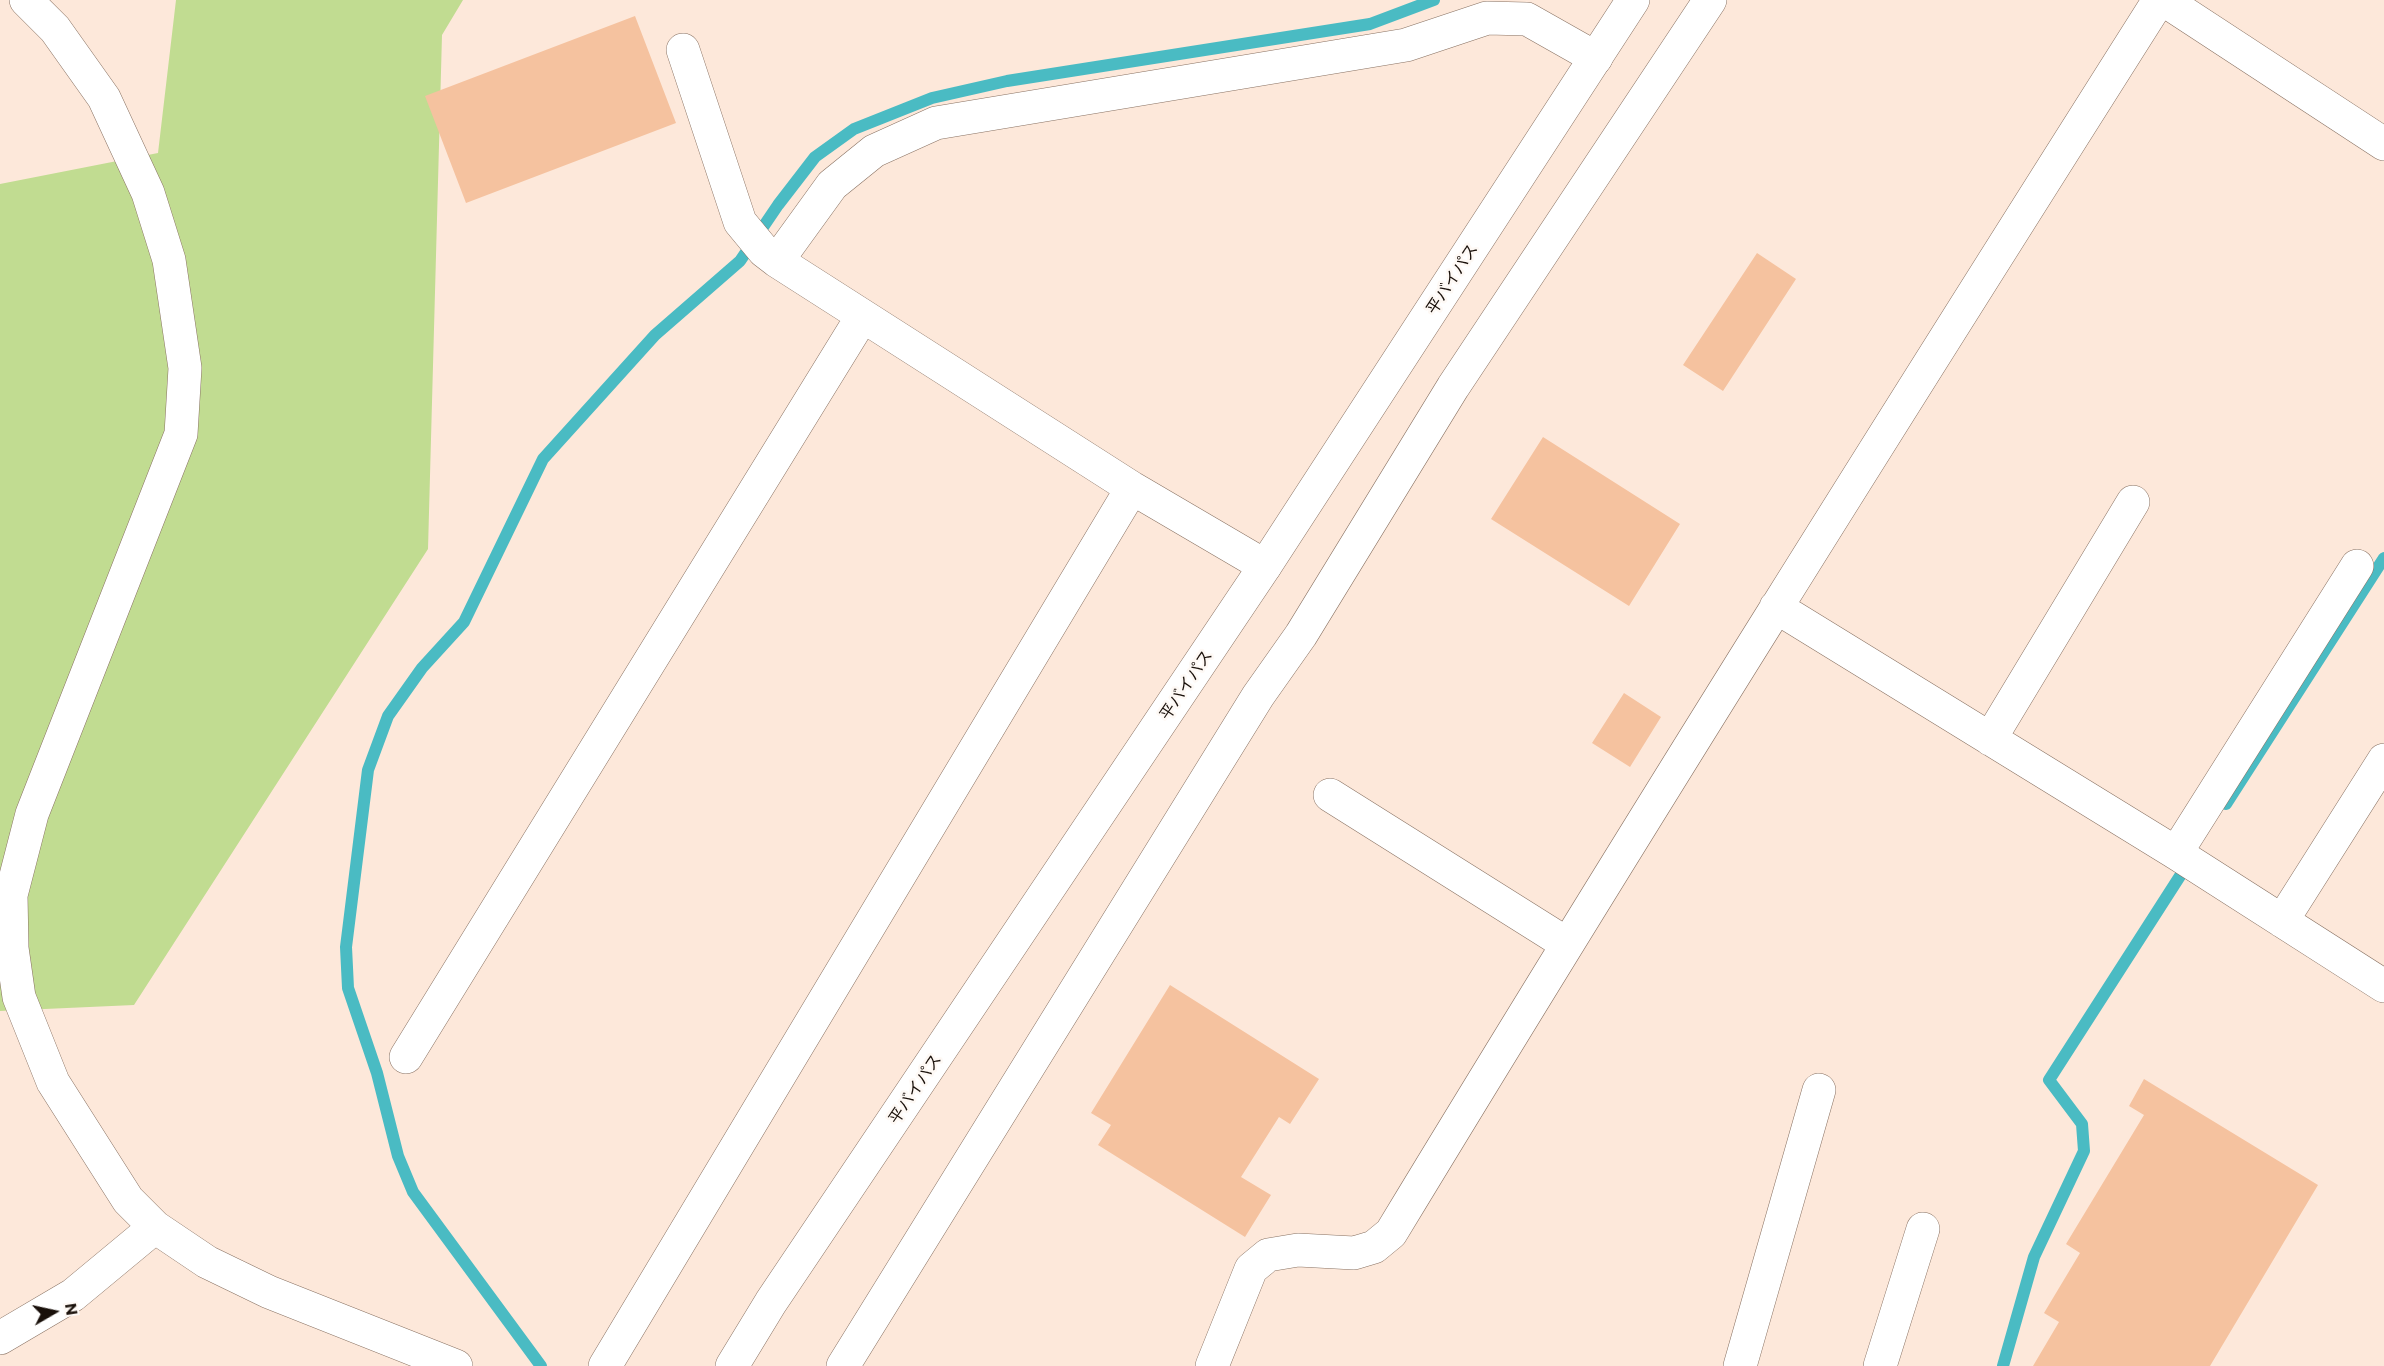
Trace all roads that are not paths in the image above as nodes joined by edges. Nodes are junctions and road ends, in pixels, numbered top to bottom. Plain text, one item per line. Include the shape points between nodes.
1 (26, 0) edge
2 (1633, 0) edge
3 (1710, 0) edge
4 (2159, 0) edge
5 (2164, 0) edge
6 (683, 50) dead end
7 (1596, 57) junction
8 (2384, 144) edge
9 (771, 256) junction
10 (862, 317) junction
11 (1132, 488) junction
12 (2133, 502) dead end
13 (1265, 566) junction
14 (2357, 566) dead end
15 (1776, 607) junction
16 (1990, 739) junction
17 (2384, 760) edge
18 (1330, 795) dead end
19 (2187, 860) junction
20 (2282, 921) junction
21 (1566, 944) junction
22 (2384, 986) edge
23 (406, 1057) dead end
24 (1819, 1090) dead end
25 (155, 1227) junction
26 (1923, 1229) dead end
27 (0, 1338) edge
28 (456, 1366) edge
29 (605, 1366) edge
30 (732, 1366) edge
31 (843, 1366) edge
32 (1212, 1366) edge
33 (1740, 1366) edge
34 (1880, 1366) edge

1 - 25 main road via 56,29 104,98 148,193 169,260 185,368 181,434 32,814 11,895 12,948 20,997 53,1082 128,1200
2 - 7 main road, 平バイパス
3 - 31 main road via 1453,387
4 - 15 main road
5 - 8 main road
6 - 9 main road via 740,222
7 - 9 main road via 1527,19 1487,18 1406,45 936,123 874,151 831,185
7 - 13 main road, 平バイパス
9 - 10 main road
10 - 11 main road
10 - 23 main road
11 - 13 main road
11 - 29 main road
12 - 16 main road
13 - 30 main road, 平バイパス via 771,1302
14 - 19 main road
15 - 16 main road
15 - 21 main road
16 - 19 main road
17 - 20 main road
18 - 21 main road
19 - 20 main road
20 - 22 main road
21 - 32 main road via 1391,1233 1374,1247 1354,1253 1298,1250 1268,1255 1251,1269
24 - 33 main road
25 - 27 main road via 73,1295
25 - 28 main road via 207,1262 269,1292
26 - 34 main road

